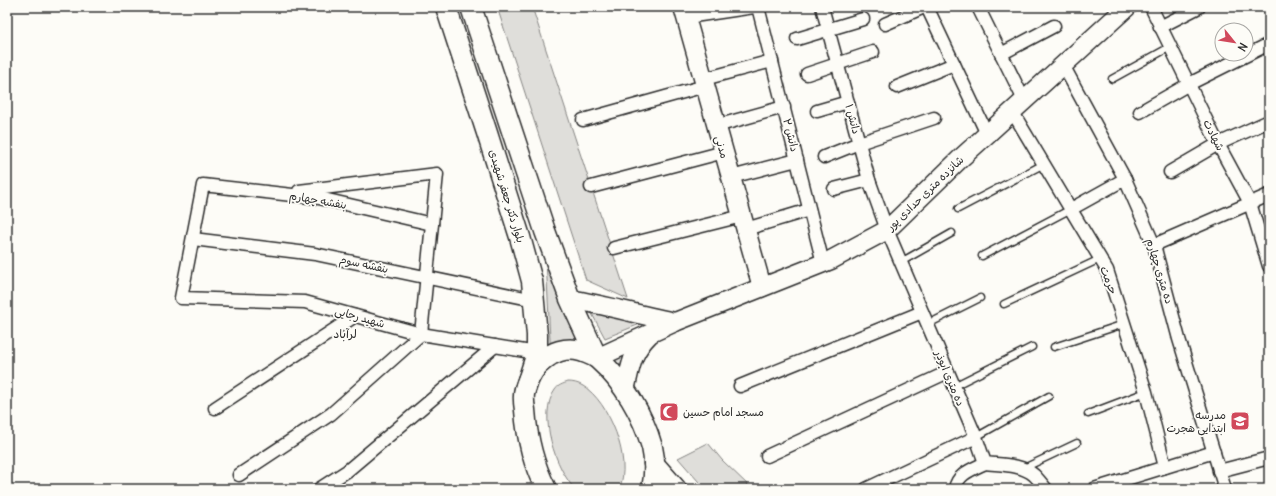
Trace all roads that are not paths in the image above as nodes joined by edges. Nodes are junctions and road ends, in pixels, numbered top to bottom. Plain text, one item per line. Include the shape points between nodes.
1 (446, 7) edge
2 (471, 7) edge
3 (754, 7) edge
4 (758, 7) edge
5 (822, 7) edge
6 (926, 7) edge
7 (978, 7) edge
8 (1127, 7) edge
9 (1151, 7) edge
10 (1199, 7) edge
11 (685, 12) edge
12 (863, 19) dead end
13 (885, 24) dead end
14 (1054, 26) dead end
15 (1160, 27) junction
16 (829, 29) junction
17 (797, 39) dead end
18 (1269, 44) edge
19 (1170, 47) junction
20 (873, 52) dead end
21 (1001, 54) junction
22 (772, 60) junction
23 (838, 63) junction
24 (954, 64) junction
25 (1063, 65) junction
26 (807, 74) dead end
27 (1112, 79) dead end
28 (704, 83) junction
29 (1189, 84) junction
30 (896, 87) dead end
31 (848, 102) junction
32 (1018, 106) junction
33 (784, 107) junction
34 (817, 111) dead end
35 (1140, 112) dead end
36 (934, 118) dead end
37 (583, 120) dead end
38 (1269, 120) edge
39 (716, 126) junction
40 (987, 134) junction
41 (859, 143) junction
42 (1218, 144) junction
43 (724, 152) junction
44 (824, 157) dead end
45 (797, 160) junction
46 (1044, 164) junction
47 (1170, 172) dead end
48 (731, 177) junction
49 (1125, 179) junction
50 (869, 180) junction
51 (591, 187) dead end
52 (834, 189) dead end
53 (278, 194) junction
54 (1269, 195) edge
55 (1250, 202) junction
56 (958, 209) dead end
57 (1070, 209) junction
58 (810, 210) junction
59 (744, 222) junction
60 (432, 224) junction
61 (887, 230) junction
62 (952, 233) dead end
63 (193, 239) junction
64 (1154, 245) junction
65 (614, 248) dead end
66 (982, 256) dead end
67 (1100, 259) junction
68 (901, 262) junction
69 (823, 263) junction
70 (1269, 266) edge
71 (426, 277) junction
72 (762, 287) junction
73 (980, 298) dead end
74 (570, 299) junction
75 (534, 300) junction
76 (1004, 304) dead end
77 (922, 312) junction
78 (355, 316) junction
79 (675, 322) junction
80 (928, 324) junction
81 (1124, 324) junction
82 (652, 332) junction
83 (420, 334) junction
84 (495, 346) junction
85 (1032, 347) dead end
86 (1054, 347) dead end
87 (537, 352) junction
88 (597, 358) junction
89 (948, 372) junction
90 (740, 386) dead end
91 (954, 386) junction
92 (524, 390) junction
93 (625, 390) junction
94 (1146, 392) junction
95 (1049, 396) dead end
96 (215, 408) dead end
97 (1088, 414) dead end
98 (976, 438) junction
99 (1077, 443) dead end
100 (1214, 452) junction
101 (767, 456) dead end
102 (1269, 458) edge
103 (985, 463) junction
104 (654, 464) junction
105 (1165, 467) junction
106 (1024, 468) junction
107 (1219, 470) junction
108 (239, 475) dead end
109 (319, 489) edge
110 (546, 489) edge
111 (652, 489) edge
112 (676, 489) edge
113 (866, 489) edge
114 (955, 489) edge
115 (1046, 489) edge
116 (1094, 489) edge
117 (1224, 489) edge

1 - 75 main road, بلوار دکتر جعفر شهیدی via 520,237 532,281
2 - 74 main road
3 - 11 street
4 - 22 street, دانش ۲
5 - 16 street, دانش ۱
6 - 13 street
6 - 24 street
7 - 21 street, حرمت
8 - 25 street, شانزده متری حدادی پور
9 - 15 street, شهادت
10 - 15 street
11 - 28 street, مدنی
12 - 16 street
14 - 21 street
15 - 19 street, شهادت
16 - 17 street
16 - 23 street, دانش ۱
18 - 29 street
19 - 27 lane
19 - 29 street, شهادت
20 - 23 street
21 - 32 street, حرمت
22 - 28 street
22 - 33 street, دانش ۲
23 - 26 street
23 - 31 street, دانش ۱
24 - 30 street
24 - 40 street
25 - 32 street, شانزده متری حدادی پور
25 - 49 street, ده متری چهارم
28 - 37 street
28 - 39 street, مدنی
29 - 35 street
29 - 42 street, شهادت
31 - 34 street
31 - 41 street, دانش ۱
32 - 40 street, شانزده متری حدادی پور
32 - 46 street, حرمت
33 - 39 street
33 - 45 street, دانش ۲
36 - 41 street
38 - 42 street
39 - 43 street, مدنی
40 - 61 street, شانزده متری حدادی پور
41 - 44 street
41 - 50 street, دانش ۱
42 - 47 street
42 - 55 street, شهادت
43 - 48 street, مدنی
43 - 51 street
45 - 48 street
45 - 58 street, دانش ۲
46 - 56 lane
46 - 57 street, حرمت
48 - 59 street, مدنی
49 - 57 street
49 - 64 street, ده متری چهارم
50 - 52 street
50 - 61 street, دانش ۱
53 - 60 street, بنفشه چهارم via 319,198
53 - 60 street via 437,174
53 - 63 street, بنفشه چهارم via 203,185
54 - 55 street
55 - 64 street
55 - 70 street, شهادت
57 - 66 lane
57 - 67 street, حرمت
58 - 59 street
58 - 69 street, دانش ۲
59 - 65 street
59 - 72 street, مدنی
60 - 71 street
61 - 68 street, ده متری ابوذر
61 - 69 street, شانزده متری حدادی پور
62 - 68 lane
63 - 71 street, بنفشه سوم via 315,254
63 - 78 street, شهید رجایی via 181,298 305,302
64 - 100 street, ده متری چهارم via 1179,339
67 - 76 lane
67 - 81 street, حرمت via 1107,270
68 - 77 street, ده متری ابوذر
69 - 72 street, شانزده متری حدادی پور
71 - 75 street, بنفشه سوم
71 - 83 street
72 - 79 street, شانزده متری حدادی پور
73 - 80 lane
74 - 79 street
74 - 88 main road
75 - 87 main road, بلوار دکتر جعفر شهیدی
77 - 80 street, ده متری ابوذر
77 - 90 street
78 - 83 street, شهید رجایی
78 - 96 street
79 - 82 street, شانزده متری حدادی پور
80 - 89 street, ده متری ابوذر
81 - 86 lane
81 - 94 street, حرمت
82 - 88 street, شانزده متری حدادی پور
82 - 93 street via 633,357
83 - 84 street, شهید رجایی
83 - 108 street via 331,414
84 - 87 street, شهید رجایی
84 - 109 street via 347,471
85 - 91 lane
87 - 92 main road, بلوار دکتر جعفر شهیدی
88 - 92 main road via 576,350 558,351 541,362
88 - 93 main road
89 - 91 street, ده متری ابوذر
89 - 101 street
91 - 98 street, ده متری ابوذر
92 - 110 main road via 529,442
93 - 104 main road via 636,407 646,431 652,447
94 - 97 lane
94 - 105 street, حرمت
95 - 98 lane
98 - 103 street, ده متری ابوذر
98 - 113 street
99 - 106 lane
100 - 105 street
100 - 107 street, ده متری چهارم
102 - 107 street
103 - 106 street
103 - 114 street via 968,471 956,482
104 - 111 main road
104 - 112 main road
105 - 116 street
106 - 115 street via 1034,474
107 - 117 street, ده متری چهارم

